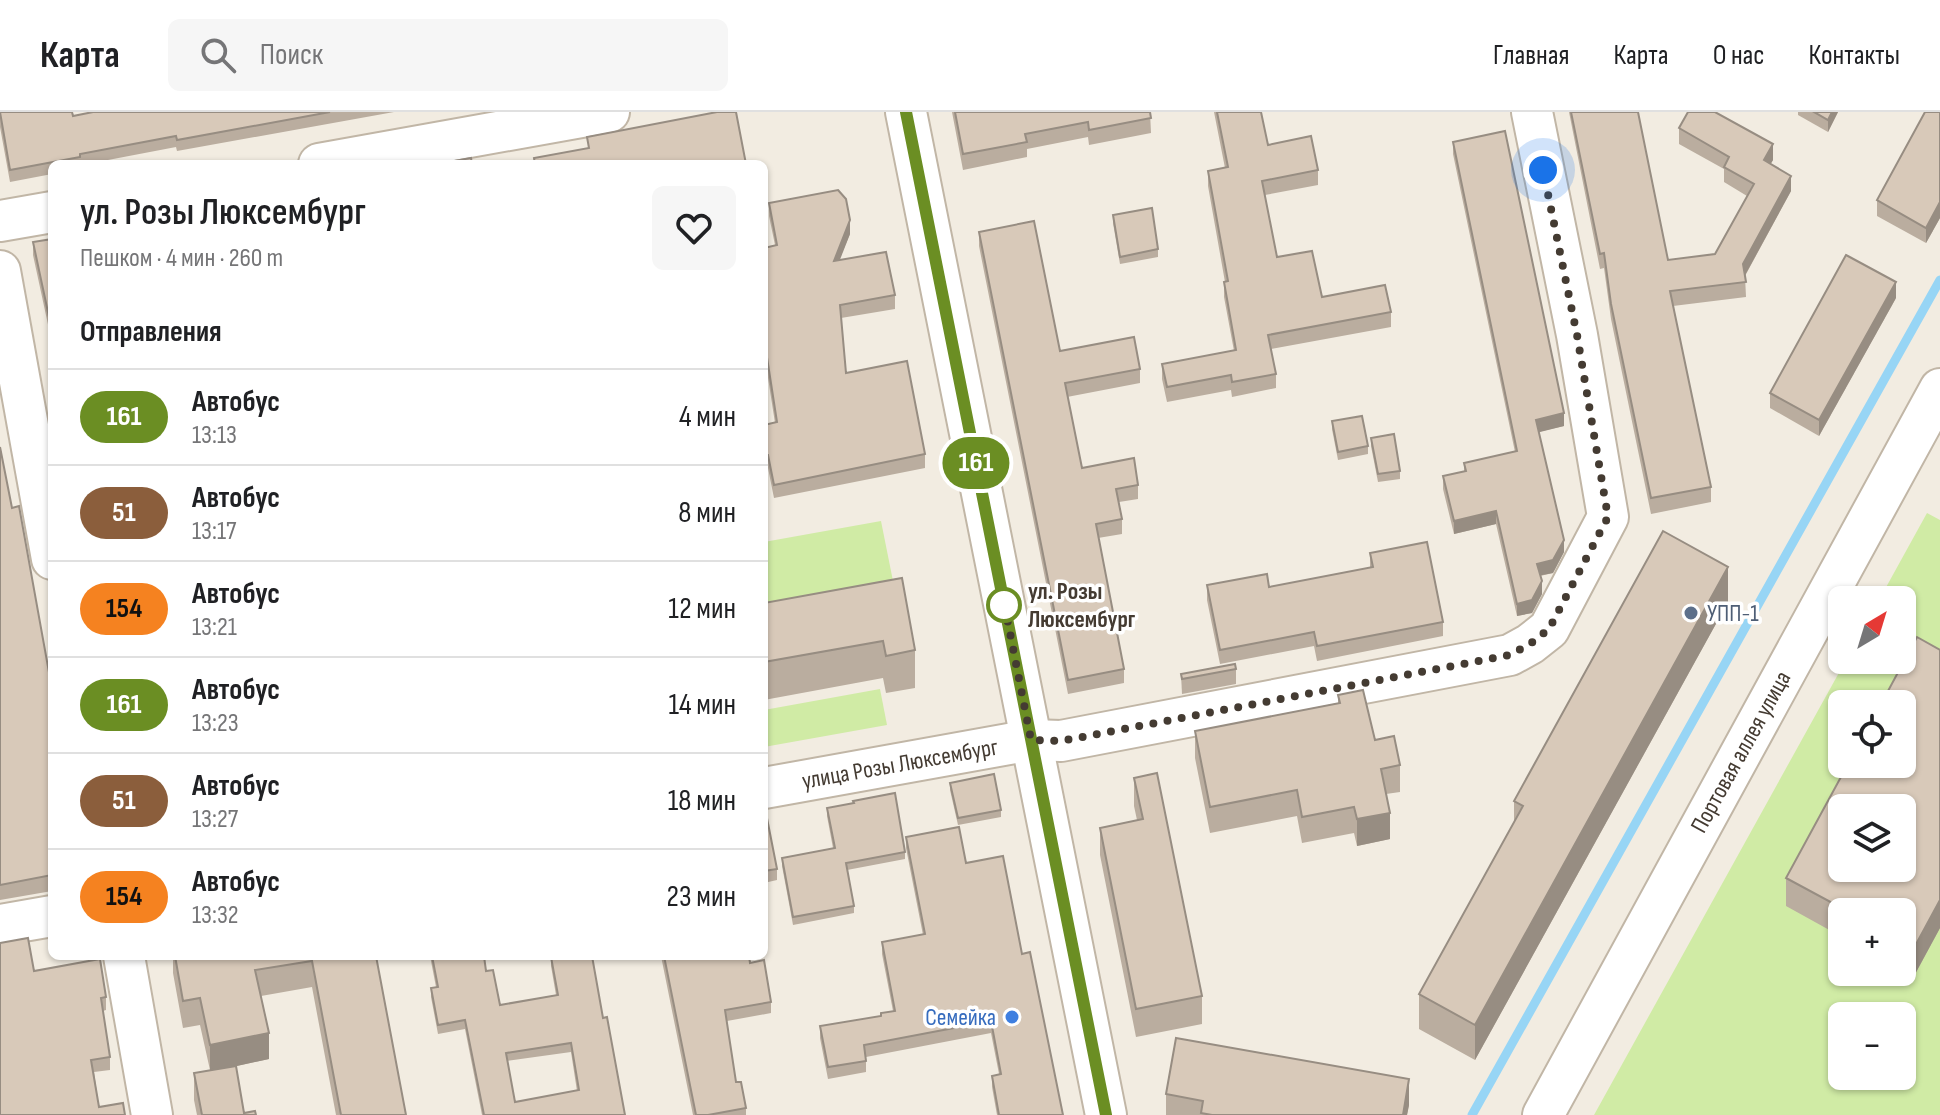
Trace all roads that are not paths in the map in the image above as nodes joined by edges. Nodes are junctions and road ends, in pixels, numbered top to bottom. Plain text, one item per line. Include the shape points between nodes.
1 (609, 112) edge
2 (906, 112) edge
3 (1532, 112) edge
4 (341, 160) edge
5 (48, 213) edge
6 (0, 221) edge
7 (0, 271) edge
8 (1940, 389) edge
9 (48, 537) edge
10 (1031, 740) junction
11 (768, 787) edge
12 (48, 917) edge
13 (0, 925) edge
14 (125, 960) edge
15 (152, 1115) edge
16 (1106, 1115) edge
17 (1543, 1115) edge

1 - 4 street
2 - 10 street
3 - 10 street, улица Розы Люксембург via 1608,517 1549,629 1510,655 1061,741
5 - 6 street
7 - 9 street
8 - 17 street, Портовая аллея улица
10 - 11 street, улица Розы Люксембург
10 - 16 street
12 - 13 street
14 - 15 street

